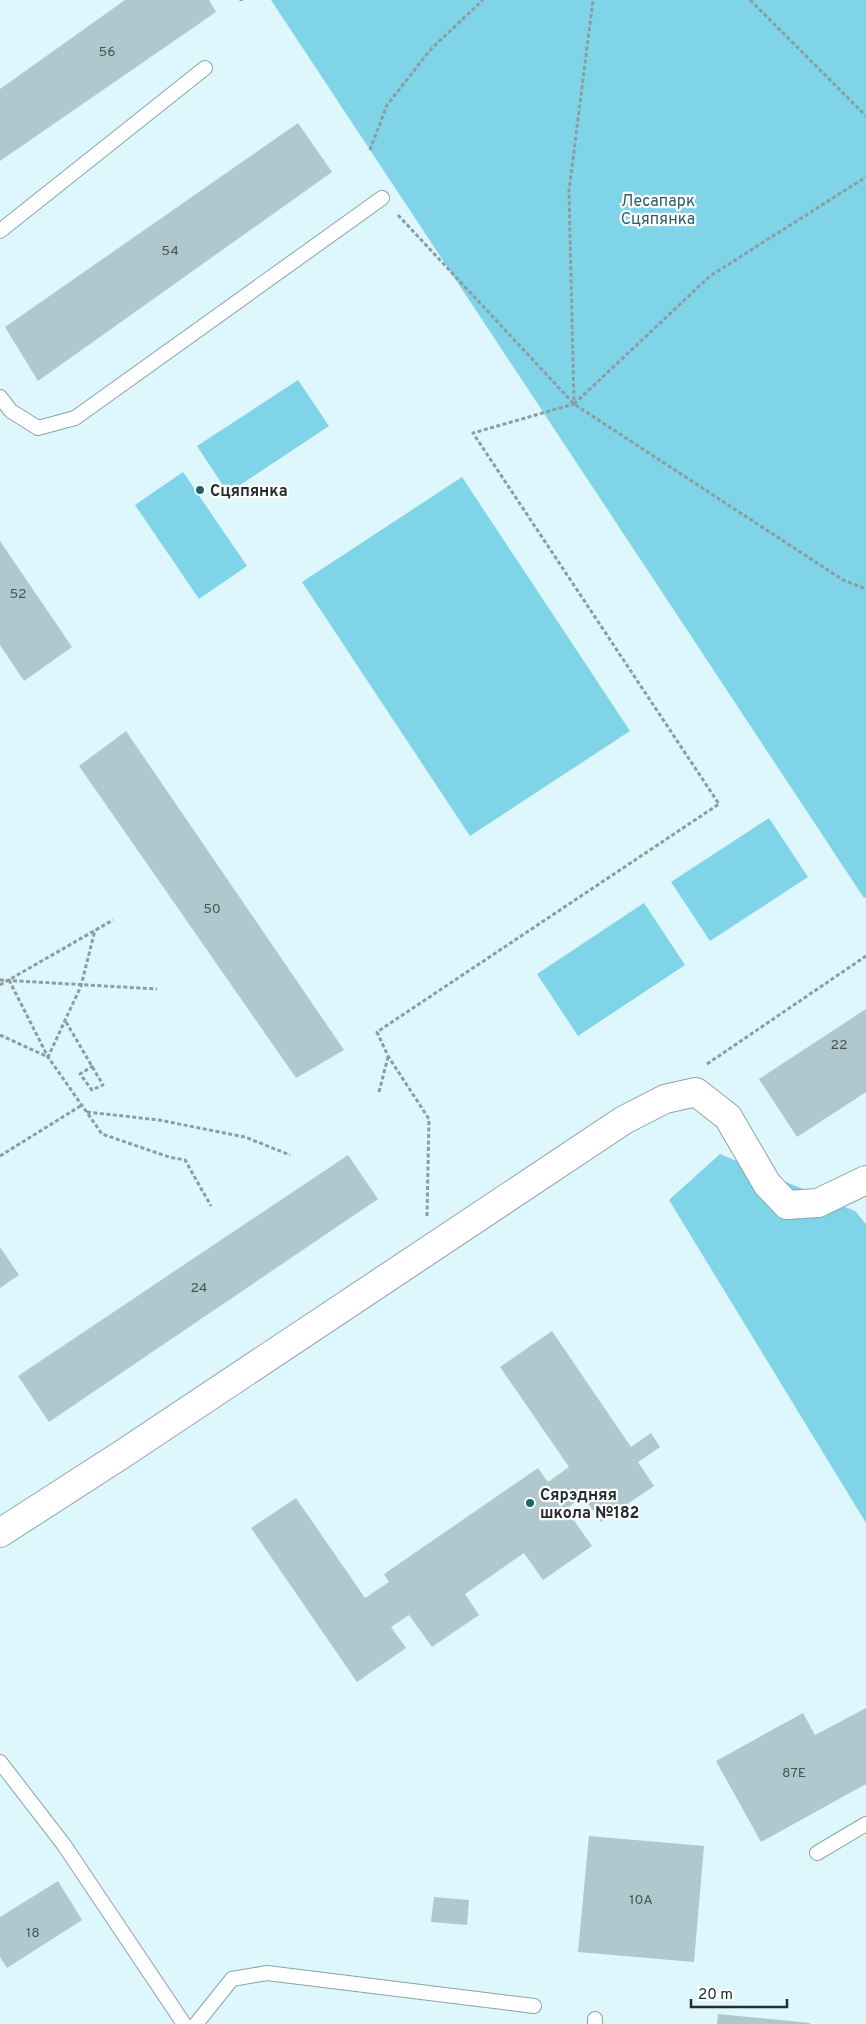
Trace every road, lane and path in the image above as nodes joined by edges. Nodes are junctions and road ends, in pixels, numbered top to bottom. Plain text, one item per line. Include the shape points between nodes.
1 (483, 0) edge
2 (593, 0) edge
3 (750, 0) edge
4 (205, 68) dead end
5 (866, 116) edge
6 (370, 150) dead end
7 (866, 177) edge
8 (382, 198) joint
9 (0, 231) edge
10 (0, 397) edge
11 (574, 404) junction
12 (866, 589) edge
13 (113, 920) dead end
14 (95, 930) junction
15 (866, 956) edge
16 (0, 980) edge
17 (9, 980) junction
18 (0, 985) edge
19 (80, 986) junction
20 (157, 989) dead end
21 (65, 1022) junction
22 (0, 1034) edge
23 (388, 1056) junction
24 (48, 1058) junction
25 (705, 1065) dead end
26 (93, 1066) junction
27 (379, 1092) dead end
28 (82, 1105) junction
29 (86, 1112) junction
30 (290, 1155) dead end
31 (0, 1156) edge
32 (866, 1180) edge
33 (211, 1206) dead end
34 (426, 1251) junction
35 (0, 1533) edge
36 (0, 1762) edge
37 (866, 1824) edge
38 (817, 1853) dead end
39 (534, 2006) dead end
40 (184, 2024) edge
41 (196, 2024) edge

1 - 6 path via 431,49 387,105
2 - 11 path via 568,191
3 - 5 path
4 - 9 lane
7 - 11 path via 710,276
8 - 10 lane via 74,418 38,428 11,411
8 - 11 path
11 - 12 path via 843,580
11 - 23 path via 473,433 719,804 377,1032
13 - 14 path
14 - 17 path
14 - 19 path
15 - 25 path
16 - 17 path
17 - 18 path
17 - 19 path
17 - 24 path
19 - 20 path
19 - 21 path
21 - 24 path
21 - 26 path
22 - 24 path
23 - 27 path
23 - 34 path via 429,1119
24 - 28 path
26 - 26 path via 103,1085 92,1090 80,1074
28 - 29 path
28 - 31 path
29 - 30 path via 159,1120 245,1137
29 - 33 path via 102,1134 185,1160
32 - 34 street via 818,1203 786,1205 767,1184 728,1117 696,1092 664,1099 624,1120
34 - 35 street
36 - 40 lane via 64,1845
37 - 38 lane
39 - 41 lane via 266,1972 232,1979

